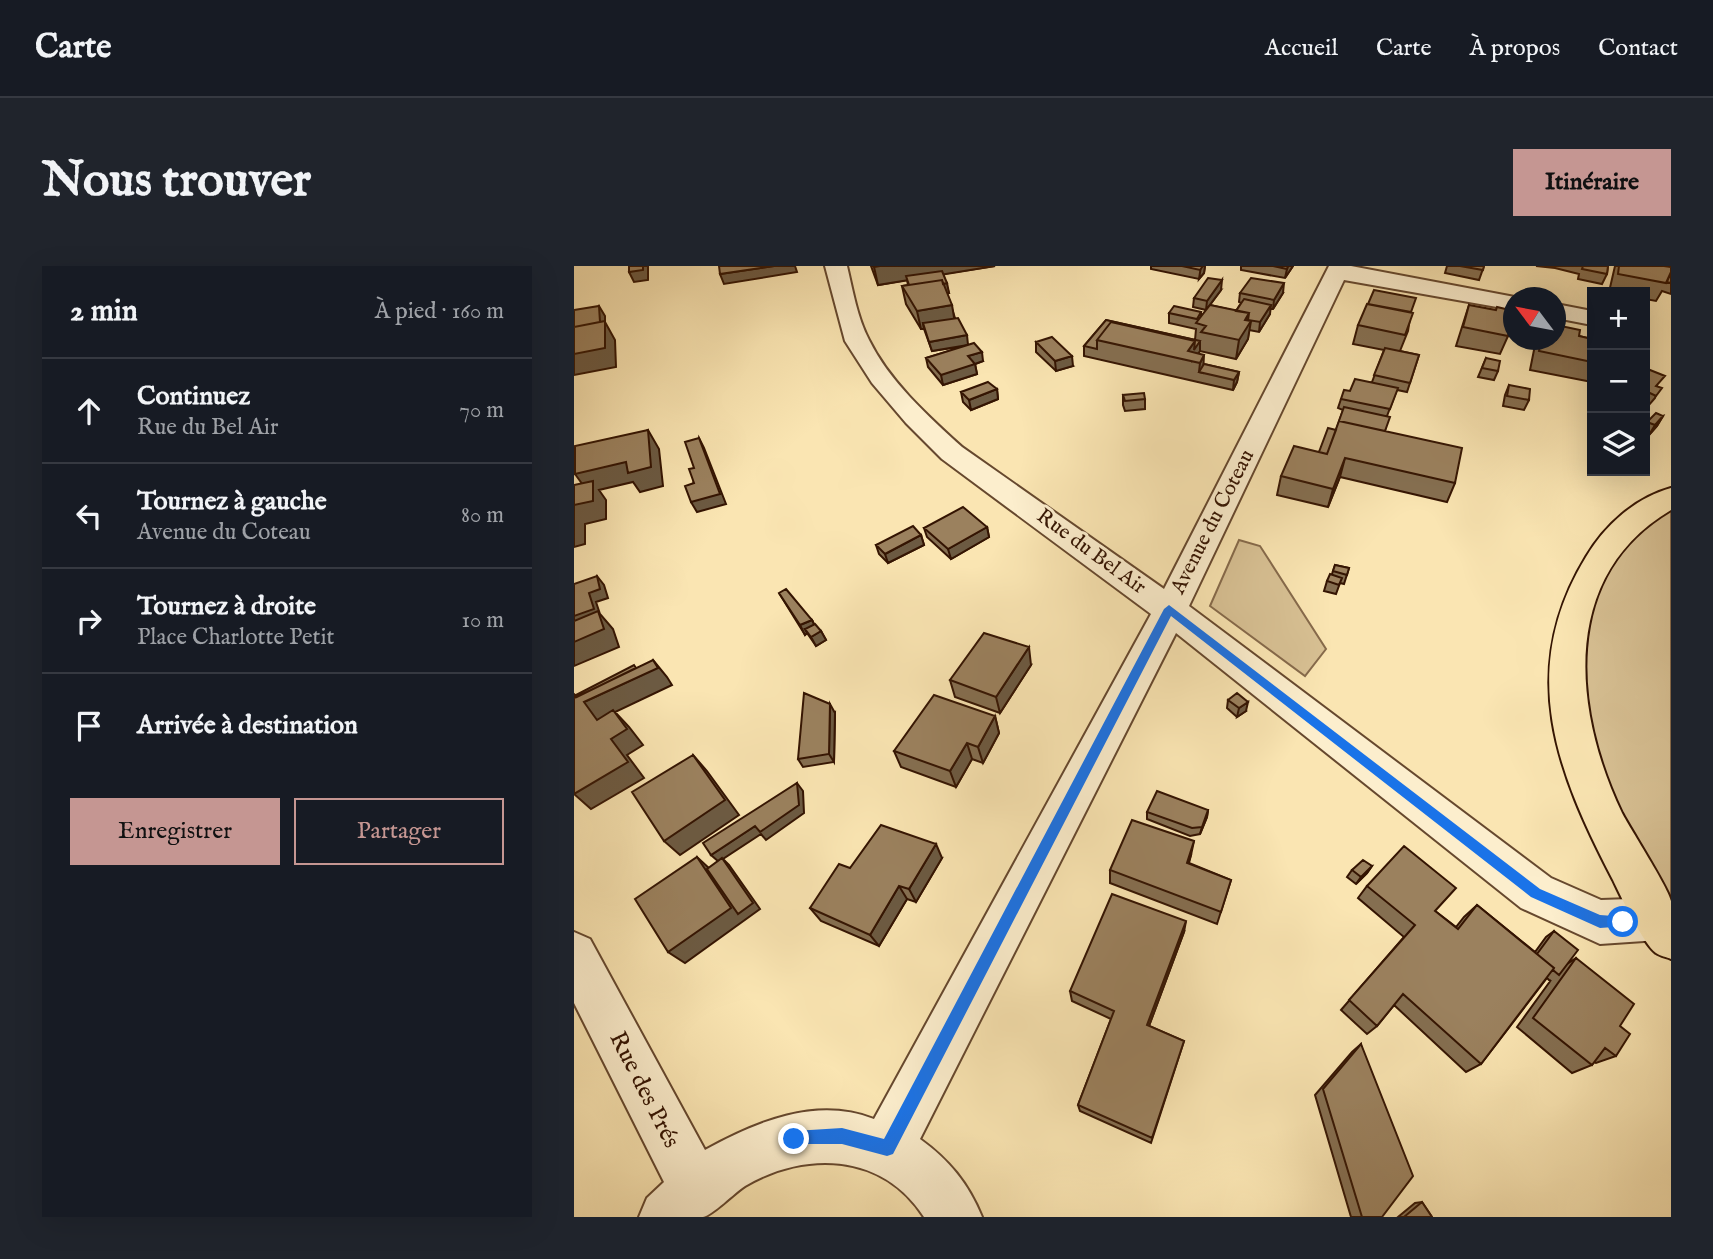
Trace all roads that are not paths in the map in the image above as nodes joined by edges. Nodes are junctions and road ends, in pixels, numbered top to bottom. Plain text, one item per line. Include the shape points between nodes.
1 (835, 266) edge
2 (1338, 269) edge
3 (1503, 301) edge
4 (1566, 313) edge
5 (1587, 316) edge
6 (1671, 498) edge
7 (1169, 609) junction
8 (1665, 928) edge
9 (574, 955) edge
10 (887, 1148) junction
11 (680, 1202) edge
12 (955, 1217) edge

1 - 7 street, Rue du Bel Air via 861,348 920,424 952,453
2 - 3 street
2 - 7 street, Avenue du Coteau
4 - 5 street
6 - 8 main road via 1652,506 1613,540 1588,580 1571,627 1566,686 1577,750 1606,821
7 - 8 street, Rue du Bel Air via 1536,893 1600,922
7 - 10 street, Avenue du Coteau
9 - 11 street, Rue des Prés
10 - 11 street via 842,1136 794,1139 744,1155
10 - 12 street via 928,1178

